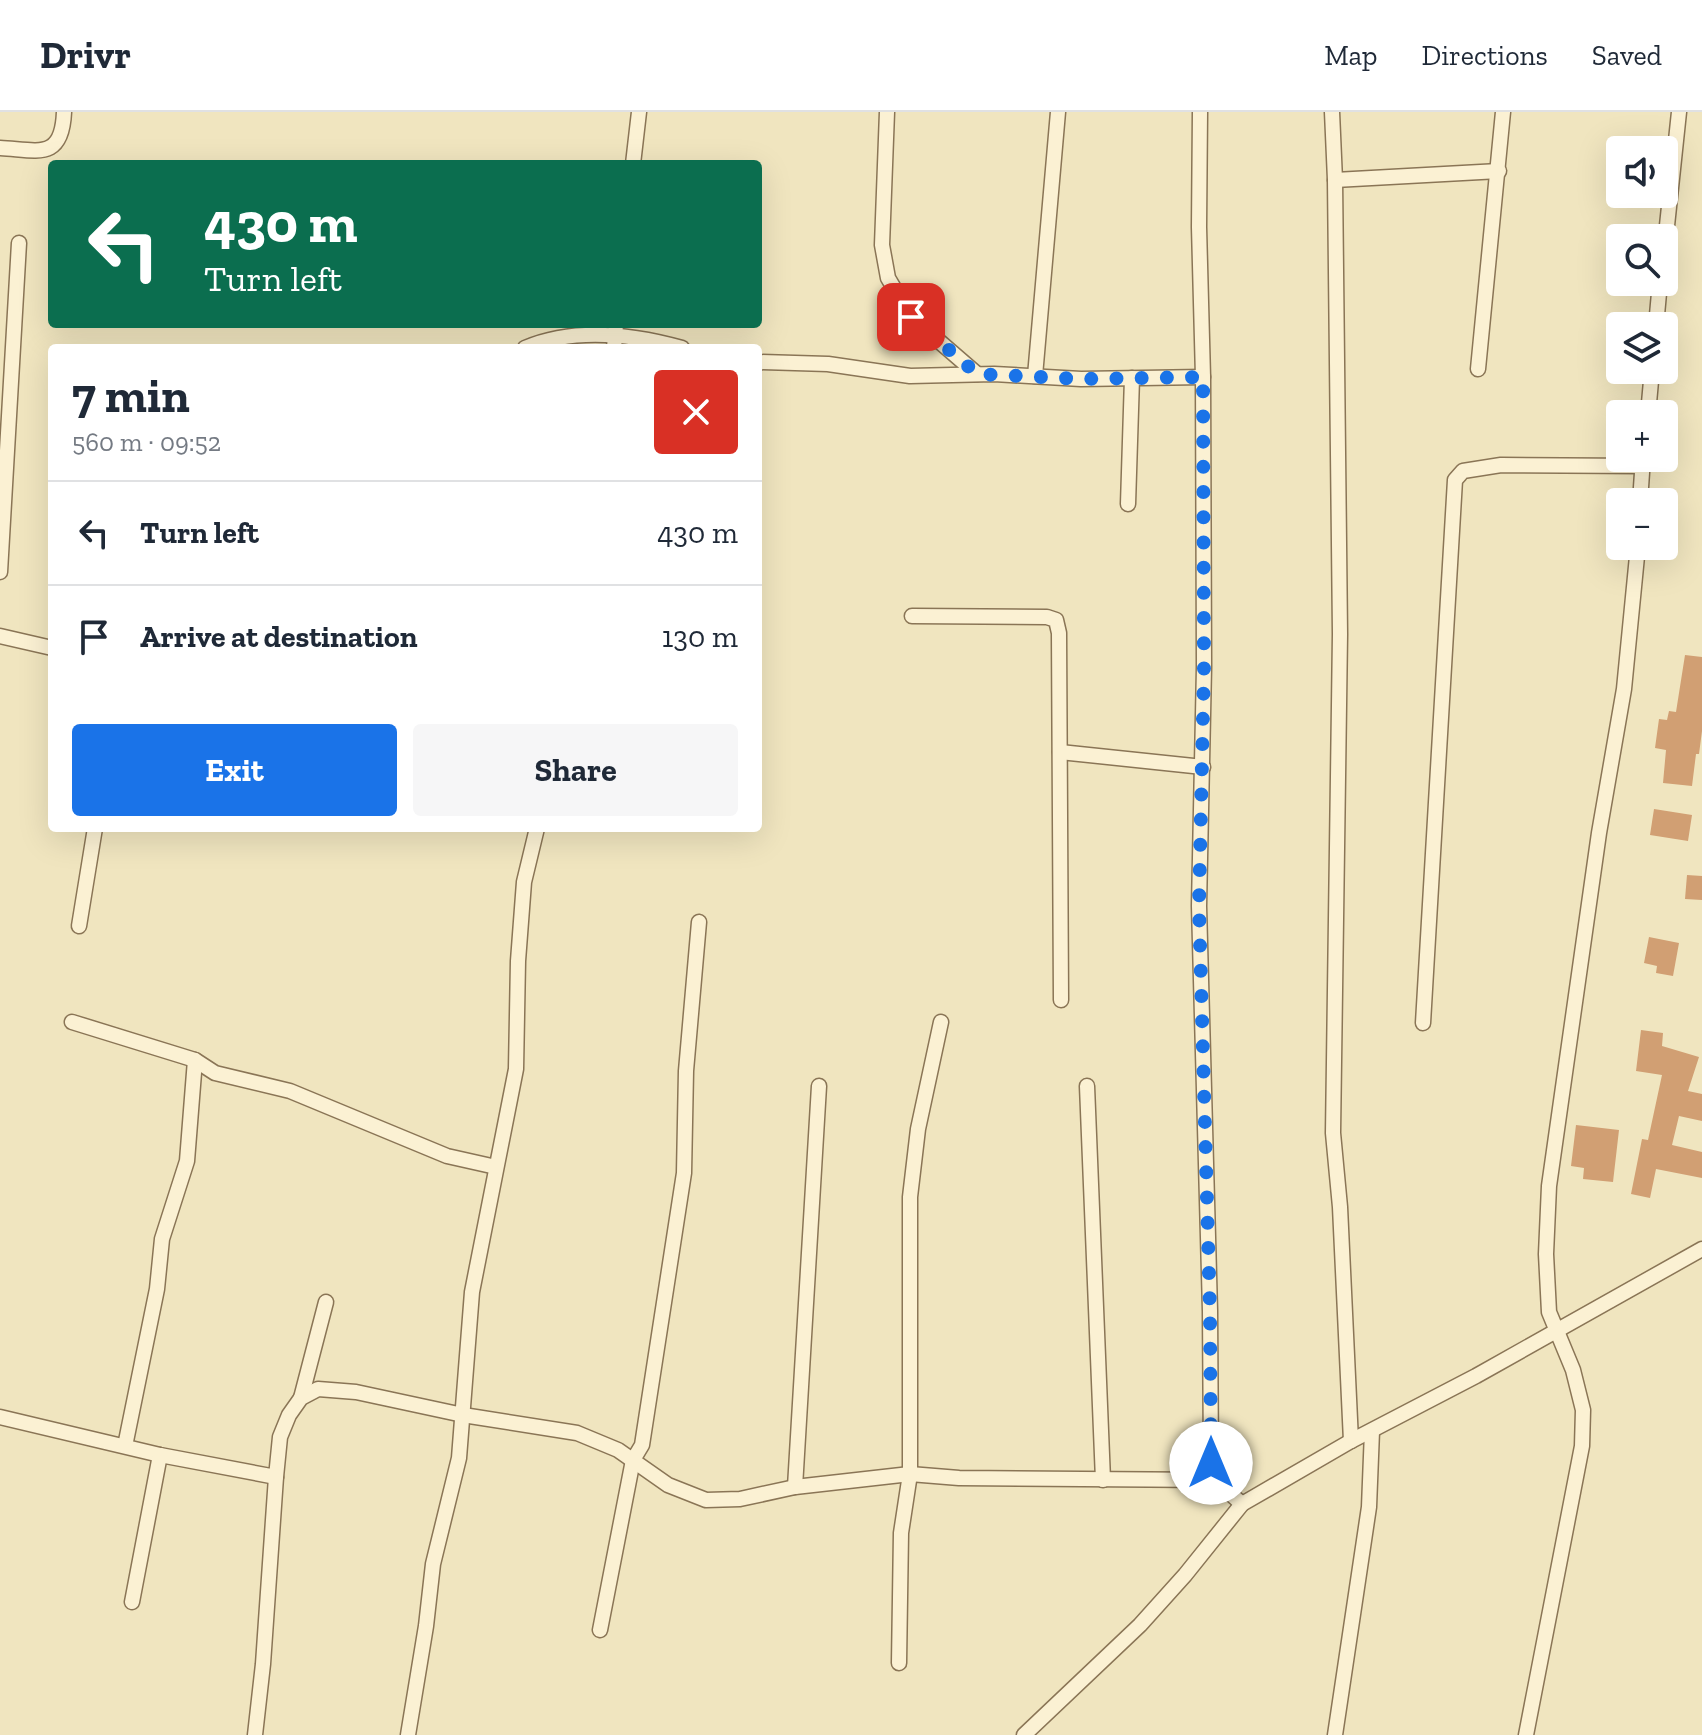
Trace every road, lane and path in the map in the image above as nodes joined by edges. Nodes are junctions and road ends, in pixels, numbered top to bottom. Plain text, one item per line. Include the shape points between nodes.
1 (64, 112) edge
2 (639, 112) edge
3 (887, 112) edge
4 (1058, 112) edge
5 (1200, 112) edge
6 (1332, 112) edge
7 (1503, 112) edge
8 (1679, 112) edge
9 (0, 148) edge
10 (633, 160) edge
11 (1499, 171) junction
12 (1335, 180) junction
13 (1667, 224) edge
14 (19, 243) dead end
15 (615, 336) edge
16 (535, 344) edge
17 (668, 344) edge
18 (762, 362) edge
19 (1478, 369) dead end
20 (977, 374) junction
21 (1035, 376) junction
22 (1203, 377) junction
23 (1132, 378) junction
24 (1606, 463) edge
25 (1128, 504) dead end
26 (1637, 560) edge
27 (0, 572) edge
28 (912, 616) dead end
29 (0, 636) edge
30 (48, 647) edge
31 (1060, 752) junction
32 (1203, 767) junction
33 (94, 832) edge
34 (536, 832) edge
35 (699, 922) dead end
36 (79, 926) dead end
37 (1061, 1000) dead end
38 (72, 1022) dead end
39 (941, 1022) dead end
40 (1423, 1023) dead end
41 (195, 1060) junction
42 (819, 1086) dead end
43 (1087, 1086) dead end
44 (496, 1167) junction
45 (1702, 1249) edge
46 (326, 1302) dead end
47 (1556, 1331) junction
48 (301, 1398) junction
49 (463, 1415) junction
50 (0, 1417) edge
51 (1372, 1431) junction
52 (1351, 1441) junction
53 (125, 1446) junction
54 (160, 1455) junction
55 (633, 1460) junction
56 (910, 1474) junction
57 (276, 1477) junction
58 (1103, 1480) junction
59 (1215, 1480) junction
60 (795, 1487) junction
61 (1242, 1504) junction
62 (132, 1602) dead end
63 (600, 1630) dead end
64 (899, 1663) dead end
65 (255, 1735) edge
66 (408, 1735) edge
67 (1024, 1735) edge
68 (1335, 1735) edge
69 (1526, 1735) edge

1 - 9 street via 57,144 43,151
2 - 10 street
3 - 20 street via 882,245 888,278 911,317
4 - 21 street
5 - 22 street
6 - 12 street
7 - 11 street
8 - 13 street
11 - 12 street
11 - 19 street
12 - 52 street via 1340,634 1333,1133
14 - 27 street
15 - 16 street via 551,338
15 - 17 street
18 - 20 street via 828,364 910,376
20 - 21 street
21 - 23 street
22 - 23 street
22 - 32 street
23 - 25 street
24 - 40 street via 1501,465 1463,471 1455,480
26 - 47 street via 1624,689 1549,1186 1548,1298
28 - 31 street via 1056,620
29 - 30 street
31 - 32 street
31 - 37 street
32 - 59 street via 1200,980
33 - 36 street
34 - 44 street via 524,882 516,1069
35 - 55 street via 686,1071 684,1173 642,1445
38 - 41 street
39 - 56 street via 910,1197
41 - 44 street via 215,1073 290,1091 447,1156
41 - 53 street via 187,1161 162,1239
42 - 60 street
43 - 58 street
44 - 49 street via 472,1292
45 - 47 street
46 - 48 street
47 - 51 street
47 - 69 street via 1583,1410 1582,1446
48 - 49 street via 318,1389 356,1392
48 - 57 street via 280,1437
49 - 55 street via 577,1433
49 - 66 street via 459,1458 433,1564
50 - 53 street
51 - 52 street
51 - 68 street via 1369,1507
52 - 61 street
53 - 54 street
54 - 57 street
54 - 62 street
55 - 60 street via 668,1485 706,1500
55 - 63 street
56 - 58 street
56 - 60 street
56 - 64 street via 901,1533
57 - 65 street
58 - 59 street
59 - 61 street
61 - 67 street via 1140,1625

